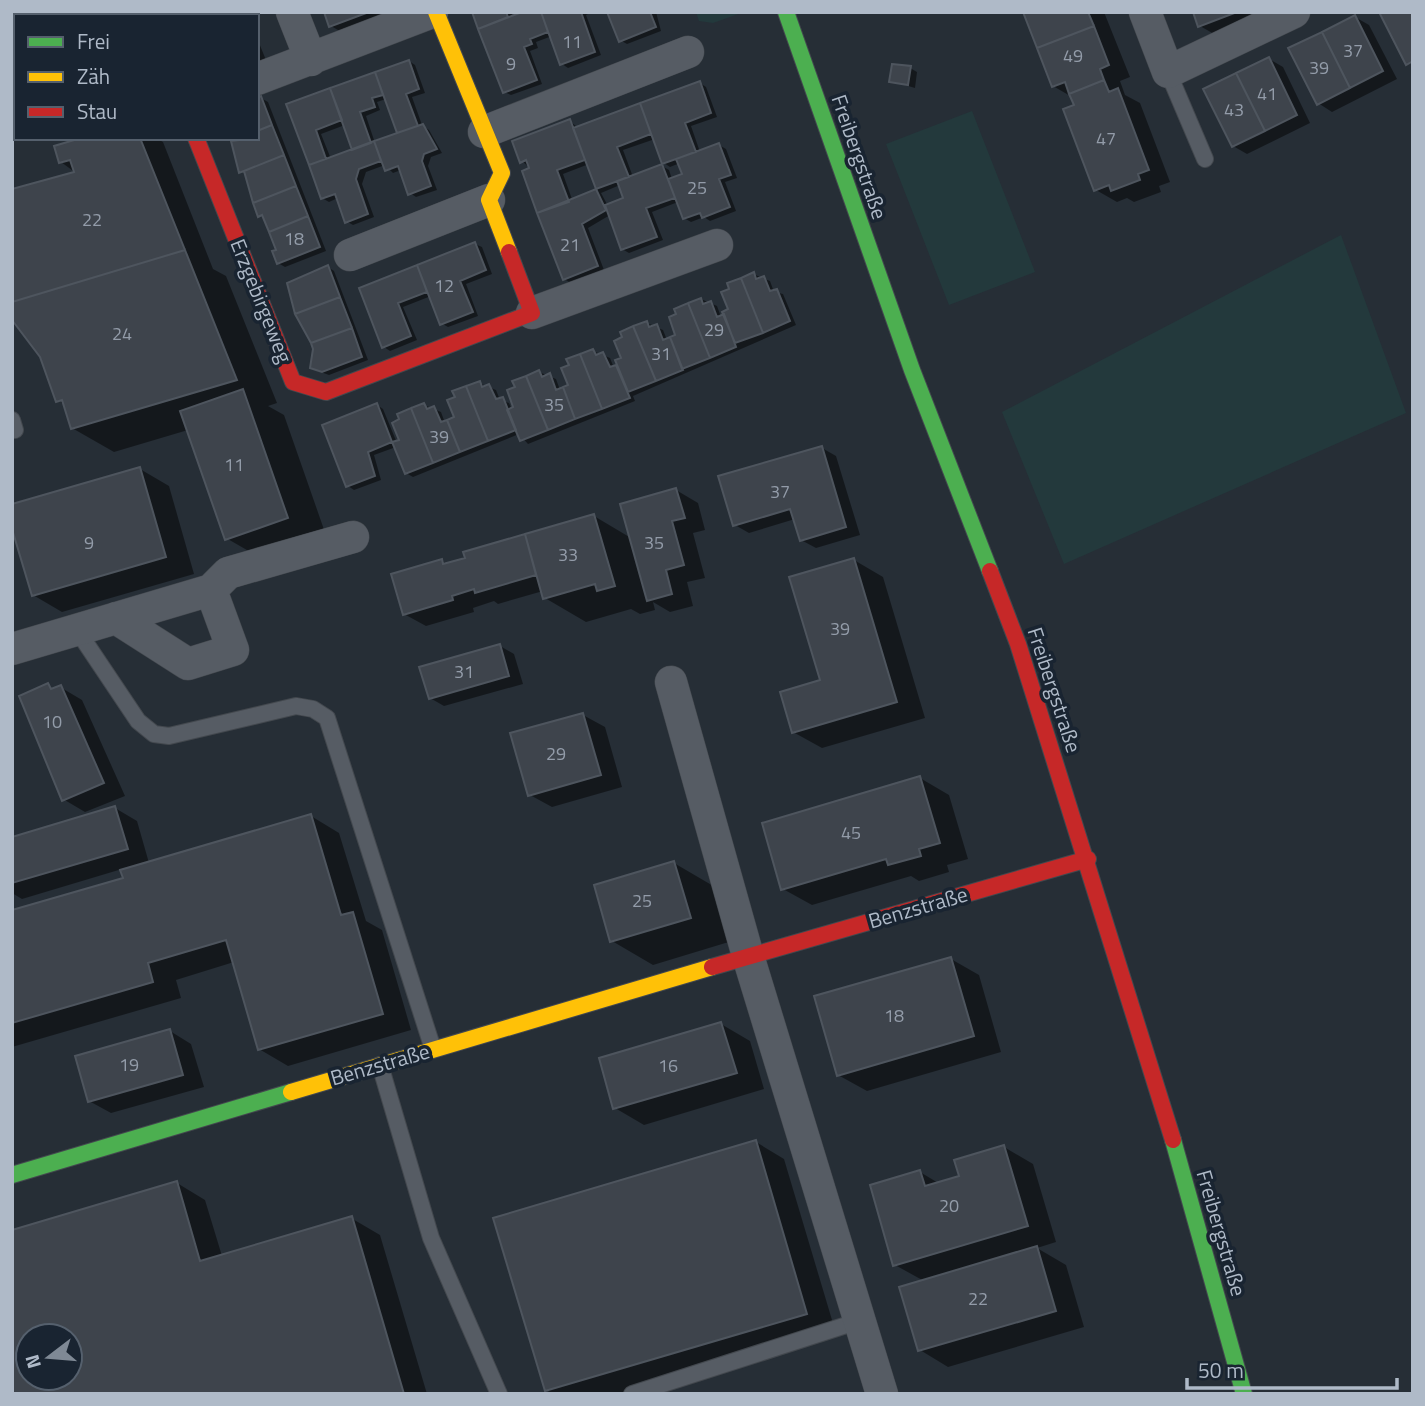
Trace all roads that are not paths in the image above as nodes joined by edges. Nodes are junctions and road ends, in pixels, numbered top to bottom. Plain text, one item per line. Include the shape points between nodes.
1 (292, 12) edge
2 (434, 12) edge
3 (786, 12) edge
4 (1145, 12) edge
5 (1294, 12) edge
6 (688, 52) dead end
7 (311, 60) junction
8 (1168, 72) junction
9 (259, 78) edge
10 (484, 132) junction
11 (197, 140) edge
12 (1205, 159) dead end
13 (489, 200) junction
14 (717, 245) dead end
15 (351, 255) dead end
16 (532, 313) junction
17 (353, 537) dead end
18 (211, 590) junction
19 (116, 618) junction
20 (77, 630) junction
21 (12, 649) edge
22 (671, 682) dead end
23 (1088, 859) junction
24 (748, 956) junction
25 (433, 1049) junction
26 (380, 1065) junction
27 (12, 1175) edge
28 (859, 1321) junction
29 (499, 1394) edge
30 (632, 1394) edge
31 (882, 1394) edge
32 (1244, 1394) edge

1 - 7 street
2 - 7 street
2 - 10 street
3 - 23 street, Freibergstraße via 912,369 1018,644
4 - 8 street
5 - 8 street
6 - 10 street
7 - 9 street
8 - 12 lane
10 - 13 street via 502,173
11 - 16 street, Erzgebirgeweg via 293,382 326,392
13 - 15 street
13 - 16 street
14 - 16 street, Erzgebirgeweg
17 - 18 street via 228,573
18 - 19 street
18 - 19 street via 233,650 188,664
19 - 20 street
20 - 21 street
20 - 25 lane via 138,721 154,734 169,736 296,706 327,718
22 - 24 street
23 - 24 street, Benzstraße
23 - 32 street, Freibergstraße
24 - 25 street, Benzstraße
24 - 28 street
25 - 26 street, Benzstraße
26 - 27 street, Benzstraße
26 - 29 lane via 431,1238
28 - 30 lane
28 - 31 street

